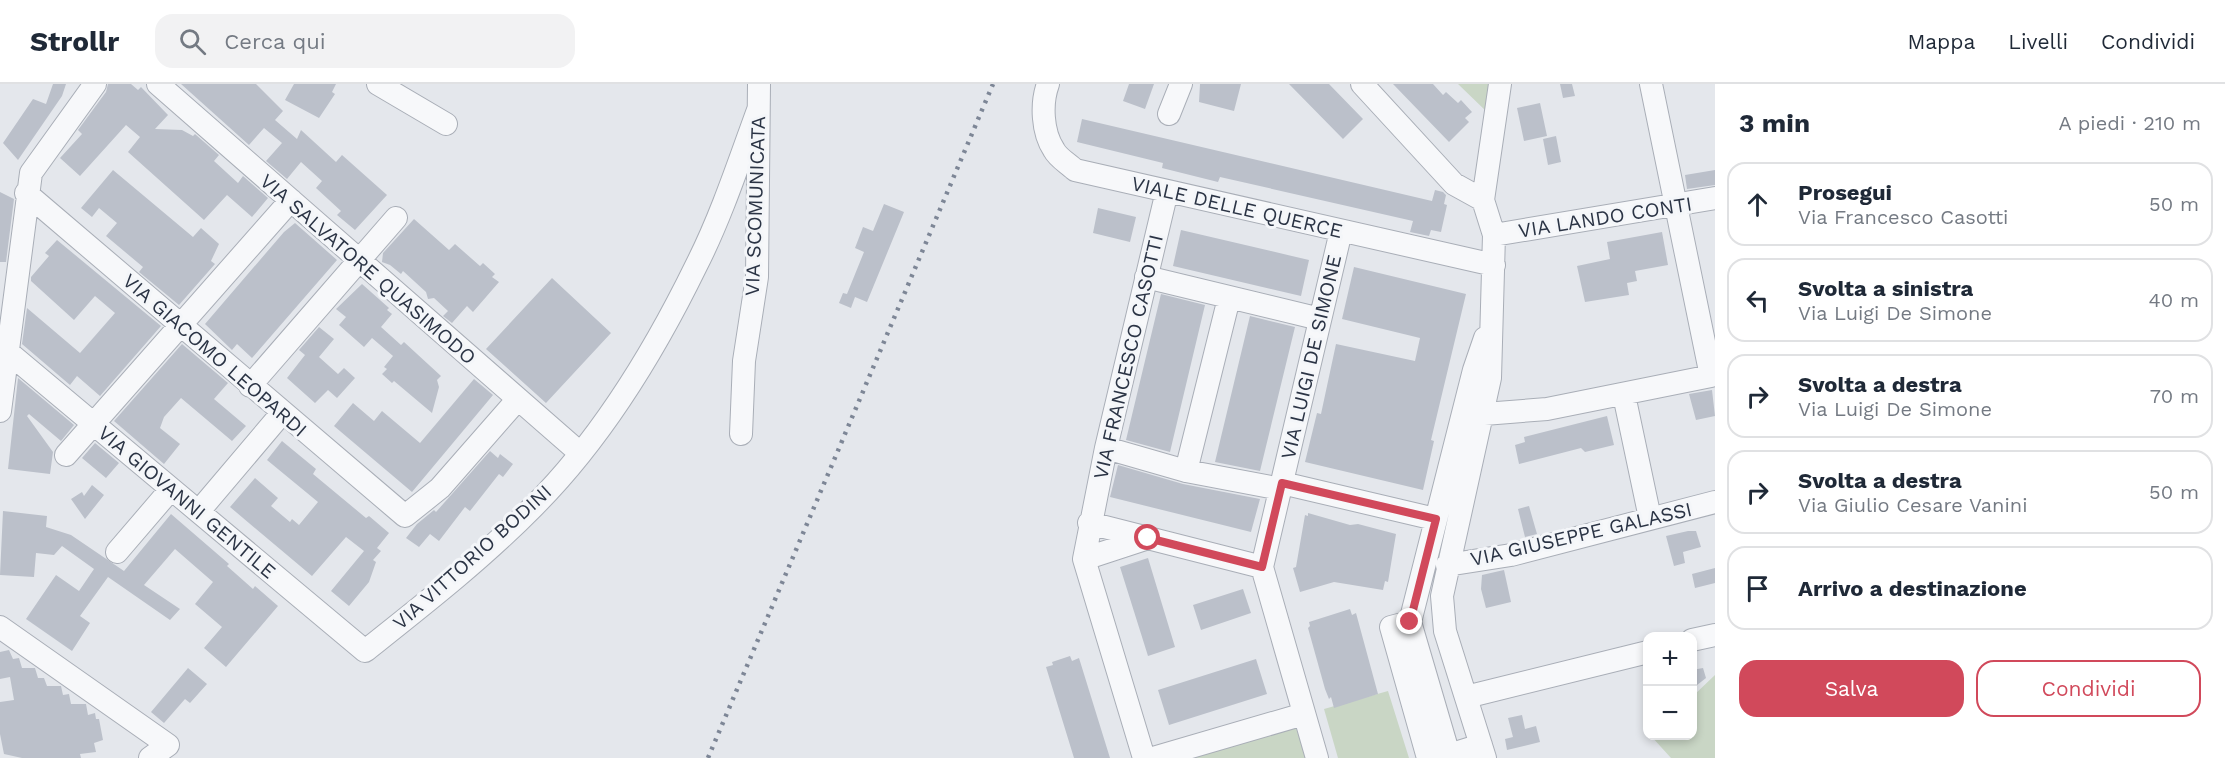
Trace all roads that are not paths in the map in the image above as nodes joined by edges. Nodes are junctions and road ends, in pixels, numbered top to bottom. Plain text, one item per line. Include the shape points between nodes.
1 (95, 84) edge
2 (158, 84) edge
3 (378, 84) edge
4 (759, 84) edge
5 (1048, 84) edge
6 (1180, 84) edge
7 (1362, 84) edge
8 (1500, 84) edge
9 (1652, 84) edge
10 (758, 110) junction
11 (1169, 114) dead end
12 (446, 124) dead end
13 (1167, 191) junction
14 (26, 193) junction
15 (1715, 198) edge
16 (291, 200) junction
17 (1483, 200) junction
18 (1678, 206) junction
19 (396, 218) dead end
20 (1341, 231) junction
21 (1494, 235) junction
22 (358, 260) junction
23 (1494, 265) junction
24 (1146, 277) junction
25 (1229, 298) junction
26 (1492, 318) junction
27 (1320, 319) junction
28 (179, 325) junction
29 (9, 353) junction
30 (250, 386) junction
31 (1624, 395) junction
32 (518, 399) junction
33 (0, 411) edge
34 (282, 413) junction
35 (1484, 414) junction
36 (95, 425) junction
37 (741, 434) dead end
38 (1106, 448) junction
39 (580, 453) junction
40 (66, 455) dead end
41 (1186, 471) junction
42 (1282, 486) junction
43 (171, 489) junction
44 (1715, 502) edge
45 (199, 511) junction
46 (1650, 518) junction
47 (1436, 519) junction
48 (1089, 523) junction
49 (1148, 538) junction
50 (117, 552) dead end
51 (1083, 559) junction
52 (1447, 565) junction
53 (1262, 567) junction
54 (0, 627) edge
55 (1715, 634) edge
56 (1697, 639) edge
57 (365, 651) joint
58 (1643, 652) edge
59 (1466, 697) junction
60 (1304, 714) junction
61 (1483, 751) edge
62 (1438, 757) edge
63 (150, 758) edge
64 (1144, 758) edge
65 (1153, 758) edge
66 (1317, 758) edge

1 - 14 street via 31,173
2 - 16 street, VIA SALVATORE QUASIMODO
3 - 12 street
4 - 10 street, VIA SCOMUNICATA
5 - 13 street, VIALE DELLE QUERCE via 1043,97 1045,124 1053,150 1075,170
6 - 11 street
7 - 17 street via 1454,184
8 - 17 street
9 - 18 street
10 - 37 street, VIA SCOMUNICATA via 757,277 744,361
10 - 39 street, VIA VITTORIO BODINI via 697,265 652,348
13 - 20 street, VIALE DELLE QUERCE
13 - 24 street, VIA FRANCESCO CASOTTI
14 - 28 street, VIA GIACOMO LEOPARDI
14 - 29 street
15 - 18 street, VIA LANDO CONTI
16 - 22 street, VIA SALVATORE QUASIMODO
16 - 28 street
17 - 21 street
18 - 21 street, VIA LANDO CONTI
18 - 31 street via 1711,376
19 - 22 street
20 - 23 street, VIALE DELLE QUERCE
20 - 27 street, VIA LUIGI DE SIMONE
21 - 23 street
22 - 30 street
22 - 32 street, VIA SALVATORE QUASIMODO
23 - 26 street
24 - 25 street
24 - 38 street, VIA FRANCESCO CASOTTI
25 - 27 street
25 - 41 street
26 - 35 street
26 - 47 street via 1474,370
27 - 42 street, VIA LUIGI DE SIMONE
28 - 30 street, VIA GIACOMO LEOPARDI
28 - 36 street
29 - 33 street
29 - 36 street, VIA GIOVANNI GENTILE
30 - 34 street, VIA GIACOMO LEOPARDI
31 - 35 street via 1547,409
31 - 46 street
32 - 34 street, VIA GIACOMO LEOPARDI via 440,488 405,516
32 - 39 street, VIA SALVATORE QUASIMODO
34 - 45 street
35 - 52 street
36 - 40 street
36 - 43 street, VIA GIOVANNI GENTILE
38 - 41 street
38 - 48 street, VIA FRANCESCO CASOTTI
39 - 57 street, VIA VITTORIO BODINI via 535,506 437,594
41 - 42 street
42 - 47 street, VIA LUIGI DE SIMONE
42 - 53 street, VIA LUIGI DE SIMONE
43 - 45 street, VIA GIOVANNI GENTILE
43 - 50 street
44 - 46 street, VIA GIUSEPPE GALASSI
45 - 57 street, VIA GIOVANNI GENTILE
46 - 52 street, VIA GIUSEPPE GALASSI via 1511,555
47 - 62 street via 1410,622
48 - 49 street
48 - 51 street, VIA FRANCESCO CASOTTI
49 - 51 street
49 - 53 street
51 - 64 street, VIA FRANCESCO CASOTTI
52 - 59 street via 1442,596 1445,631
53 - 60 street, VIA LUIGI DE SIMONE
54 - 63 street via 168,745
55 - 56 street
58 - 59 street
59 - 61 street
60 - 65 street
60 - 66 street, VIA LUIGI DE SIMONE
61 - 62 street

